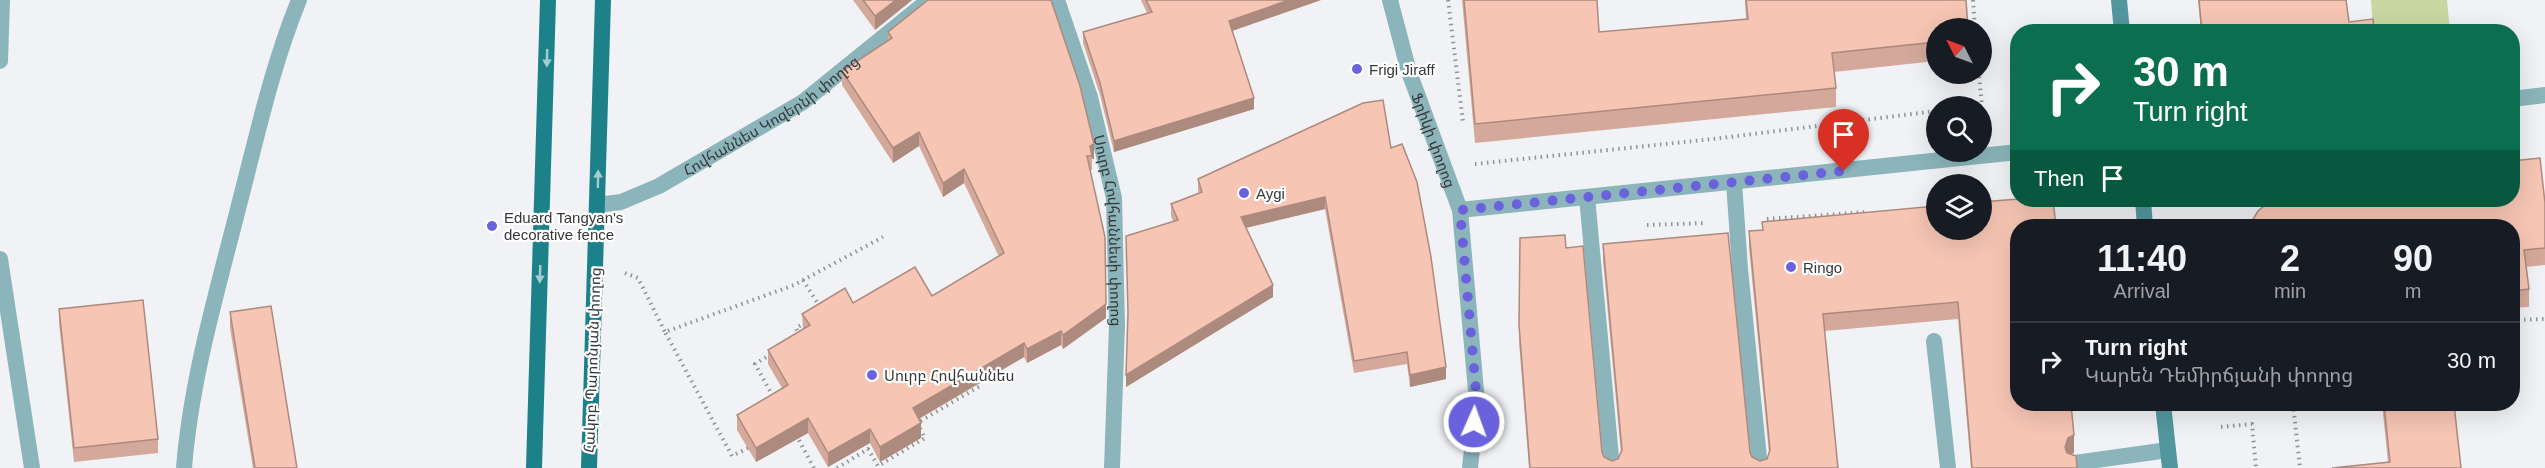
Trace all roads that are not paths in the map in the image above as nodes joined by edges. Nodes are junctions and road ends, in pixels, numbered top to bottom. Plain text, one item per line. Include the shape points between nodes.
1 (2, 0) edge
2 (299, 0) edge
3 (548, 0) edge
4 (603, 0) edge
5 (930, 0) edge
6 (1056, 0) edge
7 (1390, 0) edge
8 (2119, 0) edge
9 (2121, 24) edge
10 (0, 61) edge
11 (2545, 95) edge
12 (2520, 98) edge
13 (2010, 153) edge
14 (1734, 182) junction
15 (1587, 197) junction
16 (597, 205) junction
17 (1460, 210) junction
18 (0, 259) edge
19 (1934, 341) dead end
20 (2164, 411) edge
21 (2168, 450) junction
22 (2075, 463) edge
23 (32, 468) edge
24 (184, 468) edge
25 (534, 468) edge
26 (589, 468) edge
27 (1112, 468) edge
28 (1470, 468) edge
29 (1612, 468) edge
30 (1760, 468) edge
31 (1948, 468) edge
32 (2170, 468) edge

1 - 10 street
2 - 24 street via 282,43 214,302 187,424
3 -> 25 main road
16 -> 4 main road, Հակոբ Պարոնյան փողոց
5 - 16 street, Հովհաննես Կոզերնի փողոց via 803,102 659,186 621,202
6 - 27 street, Սուրբ Հովհաննեսի փողոց via 1090,97 1114,198 1117,325
7 - 17 street, Ֆրիկի փողոց via 1409,72
8 - 9 main road
11 - 12 street
13 - 14 street
14 - 15 street
14 - 30 street
15 - 17 street
15 - 29 street
16 - 26 main road, Հակոբ Պարոնյան փողոց
17 - 28 street, Ֆրիկի փողոց via 1477,402
18 - 23 street
19 - 31 street
20 - 21 main road
21 - 22 street
21 - 32 main road

